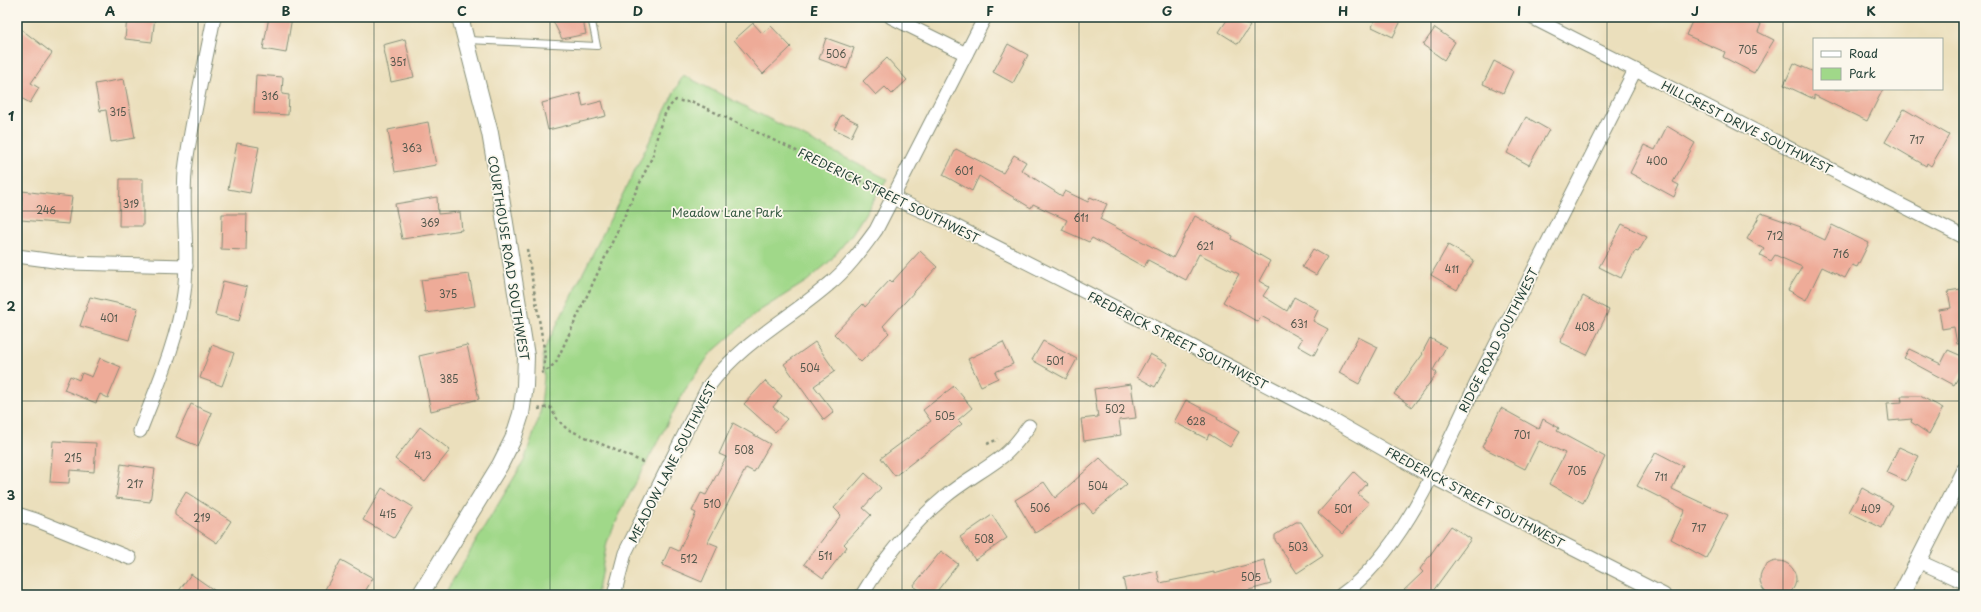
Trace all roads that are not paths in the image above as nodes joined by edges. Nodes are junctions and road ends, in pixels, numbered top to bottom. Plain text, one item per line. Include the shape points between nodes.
1 (214, 17) edge
2 (460, 17) edge
3 (591, 17) edge
4 (891, 17) edge
5 (985, 17) edge
6 (1531, 17) edge
7 (466, 40) junction
8 (966, 54) junction
9 (1635, 70) junction
10 (894, 198) junction
11 (1964, 237) edge
12 (17, 256) edge
13 (186, 266) junction
14 (1029, 426) dead end
15 (140, 431) dead end
16 (1964, 470) edge
17 (1432, 477) junction
18 (17, 514) edge
19 (130, 558) dead end
20 (1918, 561) junction
21 (1964, 582) edge
22 (420, 595) edge
23 (614, 595) edge
24 (862, 595) edge
25 (1341, 595) edge
26 (1664, 595) edge
27 (1901, 595) edge

1 - 13 street via 186,164 183,204
2 - 7 street, COURTHOUSE ROAD SOUTHWEST
3 - 7 lane via 597,46
4 - 8 street
5 - 8 street, MEADOW LANE SOUTHWEST
6 - 9 street, HILLCREST DRIVE SOUTHWEST
7 - 22 street, COURTHOUSE ROAD SOUTHWEST via 490,133 526,356 525,376 520,414 507,452
8 - 10 street, MEADOW LANE SOUTHWEST
9 - 11 street, HILLCREST DRIVE SOUTHWEST
9 - 17 street, RIDGE ROAD SOUTHWEST via 1470,396
10 - 17 street, FREDERICK STREET SOUTHWEST via 951,224 1329,418
10 - 23 street, MEADOW LANE SOUTHWEST via 876,230 854,259 829,285 739,352 723,367 708,387 625,553
12 - 13 street via 68,263
13 - 15 street via 178,323
14 - 24 street via 1004,455 922,516 899,541
16 - 20 street
17 - 25 street, RIDGE ROAD SOUTHWEST via 1387,550 1368,572
17 - 26 street, FREDERICK STREET SOUTHWEST
18 - 19 street
20 - 21 street
20 - 27 street

